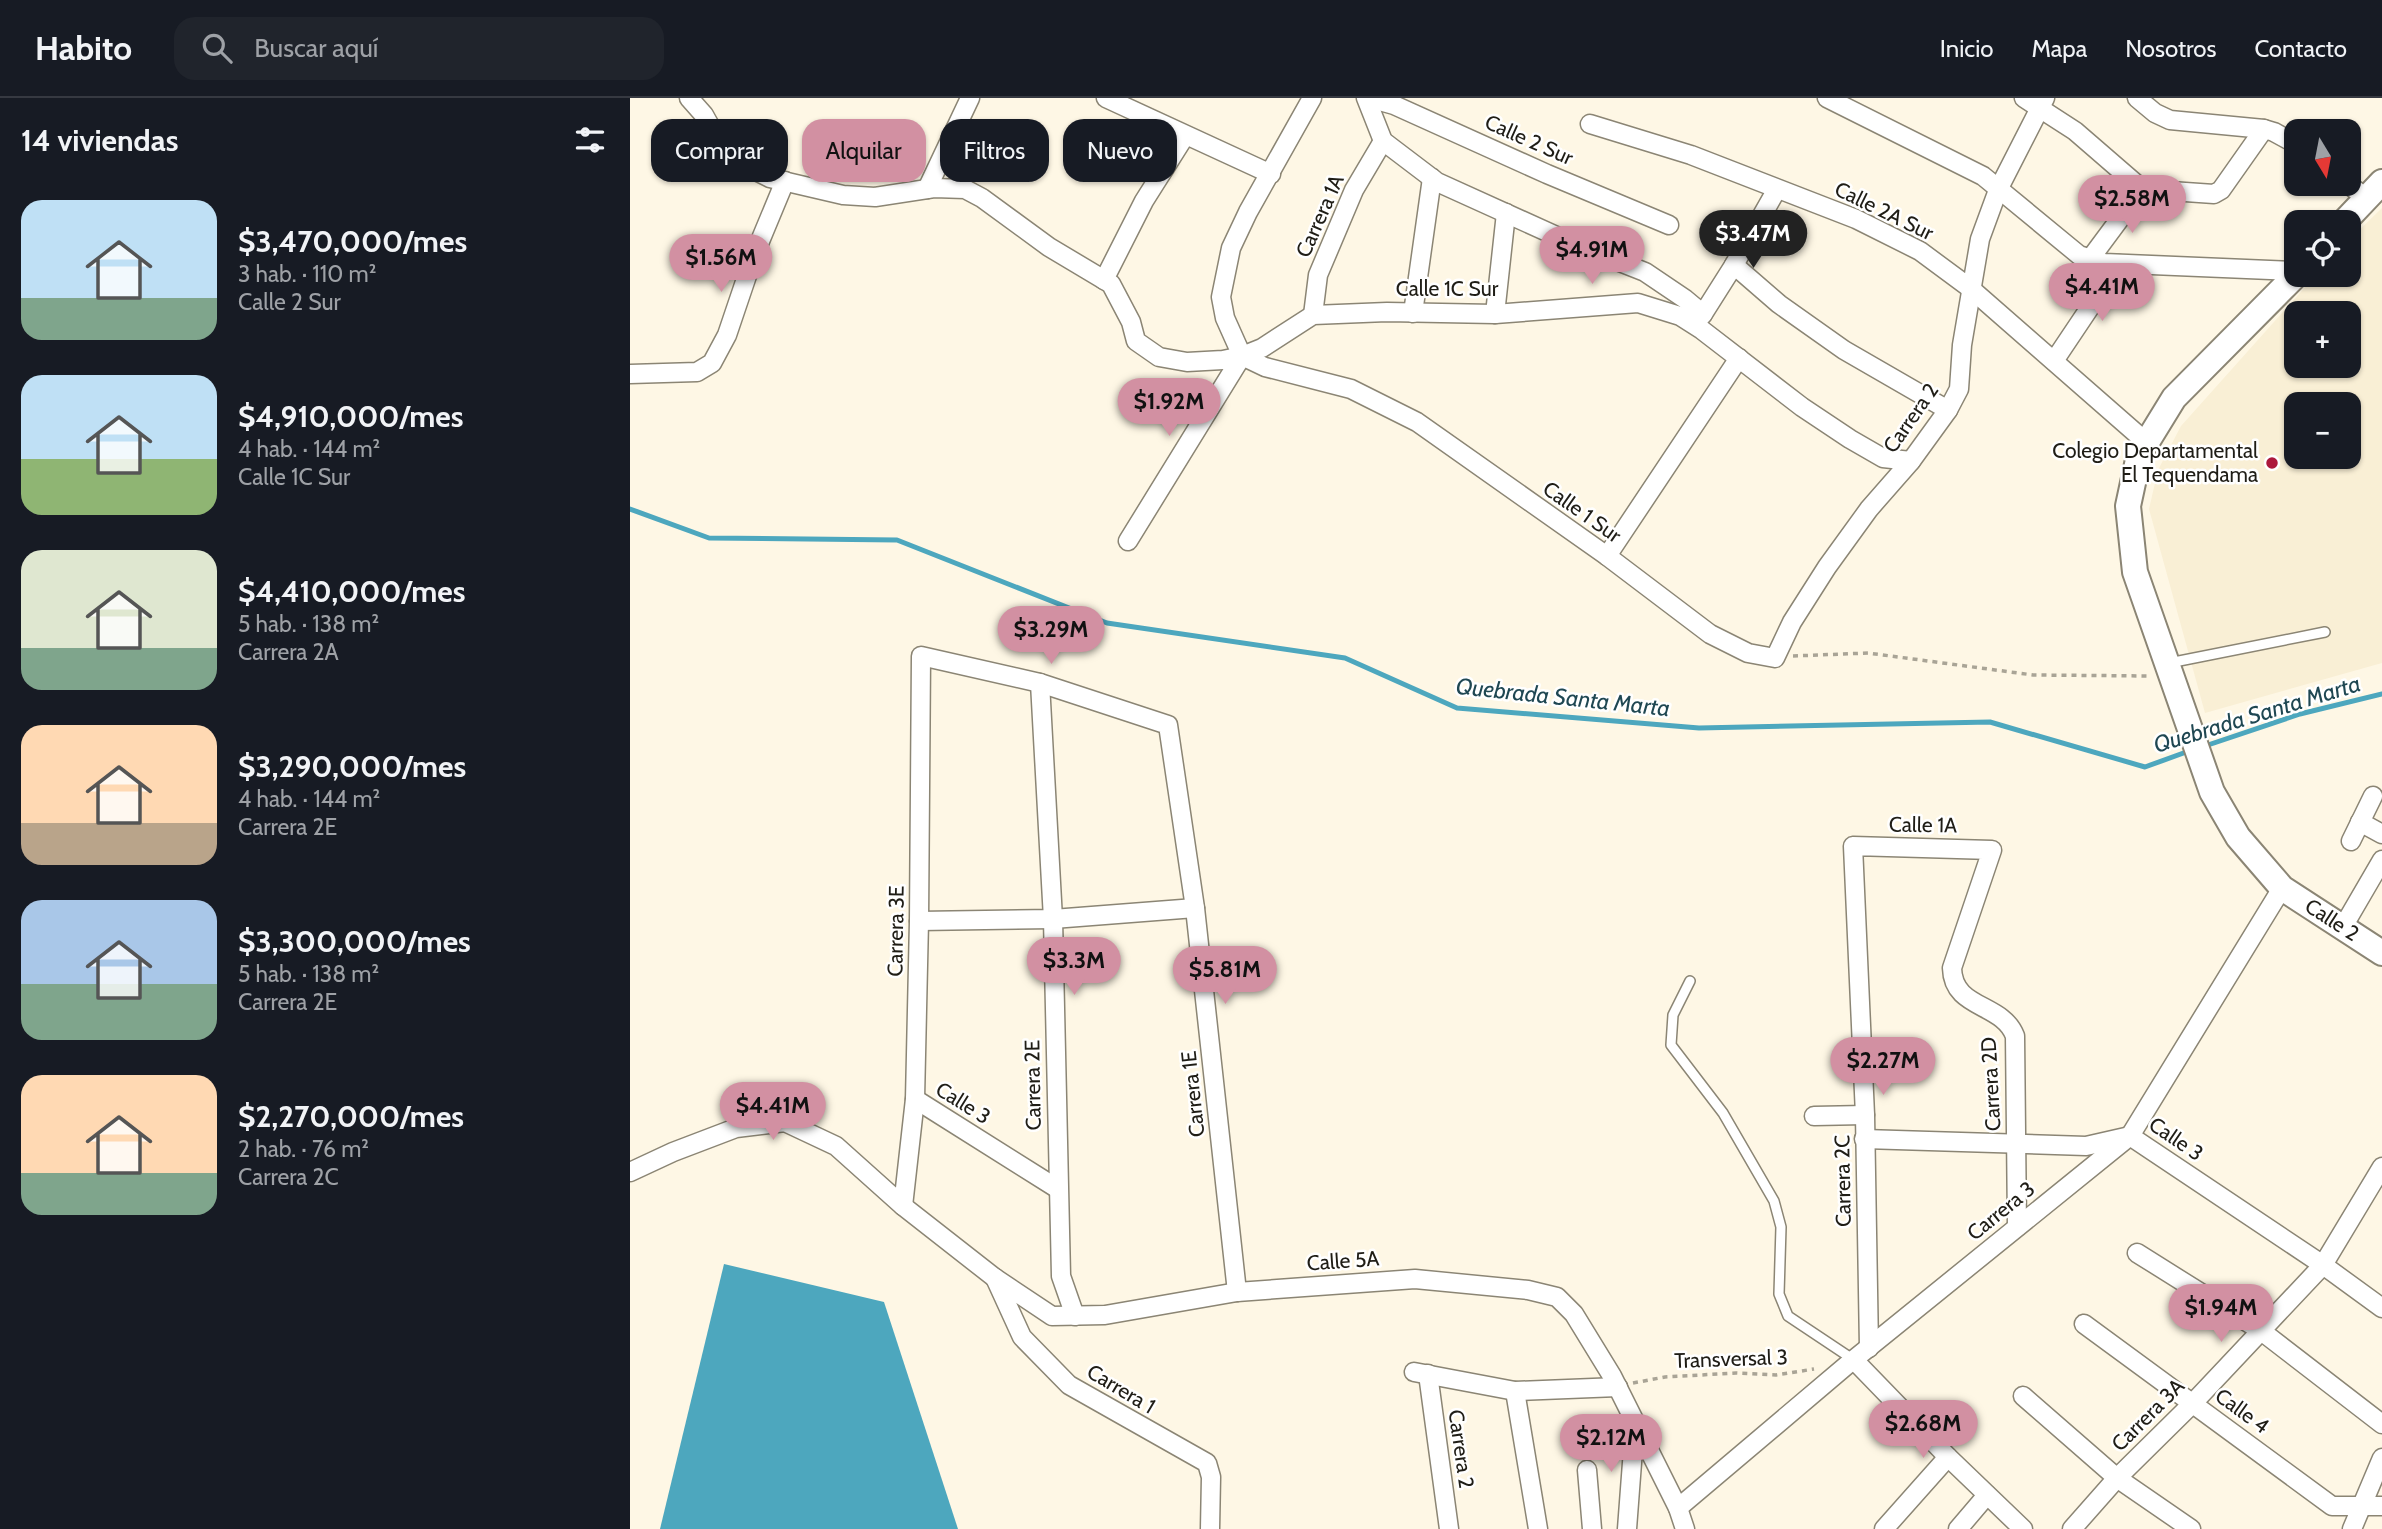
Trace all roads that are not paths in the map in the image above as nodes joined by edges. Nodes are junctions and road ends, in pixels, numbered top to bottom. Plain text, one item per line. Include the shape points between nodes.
1 (689, 98) edge
2 (970, 98) edge
3 (1106, 98) edge
4 (1312, 98) edge
5 (1367, 98) edge
6 (1827, 98) edge
7 (2024, 98) edge
8 (2137, 98) edge
9 (2043, 102) edge
10 (706, 119) edge
11 (1590, 124) dead end
12 (2264, 129) junction
13 (1185, 136) junction
14 (2284, 137) edge
15 (1383, 141) junction
16 (1271, 174) junction
17 (1432, 178) junction
18 (785, 182) edge
19 (788, 182) edge
20 (2366, 188) edge
21 (927, 189) junction
22 (1777, 189) junction
23 (2142, 189) junction
24 (1998, 190) junction
25 (2352, 210) edge
26 (1506, 213) junction
27 (1669, 225) dead end
28 (2090, 259) junction
29 (2119, 264) junction
30 (1734, 265) junction
31 (2284, 272) edge
32 (1104, 280) junction
33 (2284, 285) edge
34 (1970, 288) junction
35 (1413, 313) junction
36 (1495, 314) junction
37 (1313, 315) junction
38 (1698, 319) junction
39 (1242, 356) junction
40 (1739, 358) junction
41 (2054, 361) junction
42 (630, 374) edge
43 (1948, 410) junction
44 (2146, 442) junction
45 (1911, 461) junction
46 (1128, 541) dead end
47 (1607, 556) junction
48 (2325, 632) dead end
49 (1775, 658) joint
50 (2168, 669) junction
51 (1040, 683) junction
52 (2373, 796) dead end
53 (2360, 822) junction
54 (2382, 834) edge
55 (2351, 841) dead end
56 (1853, 846) joint
57 (1992, 850) joint
58 (2382, 860) edge
59 (2283, 888) junction
60 (1195, 908) junction
61 (1053, 919) junction
62 (919, 921) junction
63 (2343, 927) junction
64 (2382, 953) edge
65 (1690, 981) dead end
66 (915, 1100) junction
67 (1865, 1115) junction
68 (1814, 1116) dead end
69 (2130, 1136) junction
70 (1864, 1139) junction
71 (2016, 1143) junction
72 (2382, 1167) edge
73 (630, 1172) edge
74 (1058, 1189) junction
75 (902, 1206) junction
76 (2017, 1227) junction
77 (2137, 1253) dead end
78 (2323, 1265) junction
79 (995, 1278) junction
80 (1237, 1292) junction
81 (2382, 1308) edge
82 (1075, 1317) junction
83 (2084, 1324) dead end
84 (2260, 1330) junction
85 (1869, 1348) junction
86 (1850, 1363) junction
87 (1618, 1387) junction
88 (1515, 1391) junction
89 (2024, 1396) dead end
90 (2193, 1403) junction
91 (1635, 1423) junction
92 (2382, 1424) edge
93 (1948, 1457) junction
94 (2382, 1458) edge
95 (1587, 1470) dead end
96 (2118, 1478) junction
97 (1987, 1495) junction
98 (2362, 1506) junction
99 (2382, 1506) edge
100 (1678, 1508) junction
101 (1210, 1529) edge
102 (1449, 1529) edge
103 (1538, 1529) edge
104 (1592, 1529) edge
105 (1627, 1529) edge
106 (1685, 1529) edge
107 (1884, 1529) edge
108 (1958, 1529) edge
109 (2023, 1529) edge
110 (2072, 1529) edge
111 (2191, 1529) edge
112 (2352, 1529) edge

1 - 10 street
2 - 21 street
3 - 13 street
4 - 16 street
5 - 15 street
5 - 27 street, Calle 2 Sur via 1394,105
6 - 24 street via 1983,176
7 - 9 street
8 - 12 street via 2170,120
9 - 23 street
9 - 24 street, Carrera 2
11 - 22 street, Calle 2A Sur via 1691,155
12 - 14 street
12 - 23 street via 2214,194
13 - 16 street
13 - 32 street via 1144,201
15 - 17 street
15 - 37 street, Carrera 1A via 1354,190 1318,275
16 - 39 street via 1231,248 1221,297
17 - 26 street
17 - 35 street
18 - 42 street via 727,335 712,363 697,372
19 - 21 street via 843,195 875,197
20 - 25 main road
21 - 32 street via 965,190 982,198
22 - 30 street
22 - 34 street, Calle 2A Sur via 1856,219 1920,251
23 - 28 street
24 - 28 street
24 - 34 street, Carrera 2 via 1980,239
26 - 36 street
26 - 38 street via 1645,272 1685,299
28 - 29 street
29 - 31 street
29 - 41 street
30 - 38 street
30 - 43 street via 1844,350
32 - 39 street via 1122,302 1136,341 1159,358 1187,362
33 - 44 main road, Calle 2 via 2174,398
34 - 41 street, Calle 2A Sur
34 - 43 street, Carrera 2 via 1959,389
35 - 36 street, Calle 1C Sur
35 - 37 street, Calle 1C Sur
36 - 38 street, Calle 1C Sur via 1638,303
37 - 39 street
38 - 40 street, Calle 1C Sur
39 - 46 street
39 - 47 street, Calle 1 Sur via 1265,367 1365,395 1417,422
40 - 45 street, Calle 1C Sur via 1850,439 1883,458
40 - 47 street
41 - 44 street, Calle 2A Sur
43 - 45 street, Carrera 2
44 - 50 main road, Calle 2 via 2138,455 2128,506 2135,572
45 - 49 street, Carrera 2 via 1827,568
47 - 49 street, Calle 1 Sur via 1710,634 1748,653
48 - 50 lane
50 - 59 main road, Calle 2 via 2212,792 2238,837
51 - 60 street, Carrera 1E via 1168,725
51 - 61 street, Carrera 2E
51 - 62 street, Carrera 3E via 921,656
52 - 53 street
53 - 54 street
53 - 55 street
56 - 57 street, Calle 1A
56 - 67 street, Carrera 2C
57 - 71 street, Carrera 2D via 1952,968 1952,980 1959,993 2000,1016 2015,1036
58 - 63 street
59 - 63 main road, Calle 2
59 - 69 street, Carrera 3
60 - 61 street
60 - 80 street, Carrera 1E
61 - 62 street
61 - 74 street, Carrera 2E
62 - 66 street, Carrera 3E
63 - 64 main road, Calle 2
65 - 86 lane via 1673,1015 1671,1045 1723,1113 1774,1201 1781,1227 1779,1294 1788,1316
66 - 74 street, Calle 3
66 - 75 street, Carrera 3E
67 - 68 street
67 - 70 street, Carrera 2C
69 - 71 street, Calle 3 via 2086,1146
69 - 76 street, Carrera 3
69 - 78 street, Calle 3
70 - 71 street, Calle 3
70 - 85 street, Carrera 2C
71 - 76 street, Carrera 2D
72 - 78 street, Carrera 3A
73 - 75 street, Calle 5A via 736,1128 785,1122 836,1146
74 - 82 street, Carrera 2E via 1061,1276
75 - 79 street, Calle 5A
76 - 85 street, Carrera 3
77 - 84 street
78 - 81 street, Calle 3
78 - 84 street, Carrera 3A
79 - 82 street, Calle 5A via 1052,1316
79 - 101 street, Carrera 1 via 1022,1337 1069,1385 1207,1463
80 - 82 street, Calle 5A
80 - 87 street, Calle 5A via 1415,1279 1528,1290 1556,1297 1574,1314
83 - 90 street, Calle 4
84 - 90 street, Carrera 3A
84 - 92 street
85 - 86 street, Carrera 3
86 - 93 street
86 - 100 street, Carrera 3
87 - 88 street
87 - 91 street, Calle 5A
88 - 102 street, Carrera 2 via 1421,1373
88 - 103 street
89 - 96 street
90 - 96 street, Carrera 3A
90 - 98 street, Calle 4 via 2332,1506
91 - 100 street, Calle 5A
91 - 105 street
93 - 97 street
93 - 107 street
94 - 98 street
95 - 104 street
96 - 110 street, Carrera 3A
96 - 111 street
97 - 108 street
97 - 109 street
98 - 99 street, Calle 4
98 - 112 street
100 - 106 street, Calle 5A

